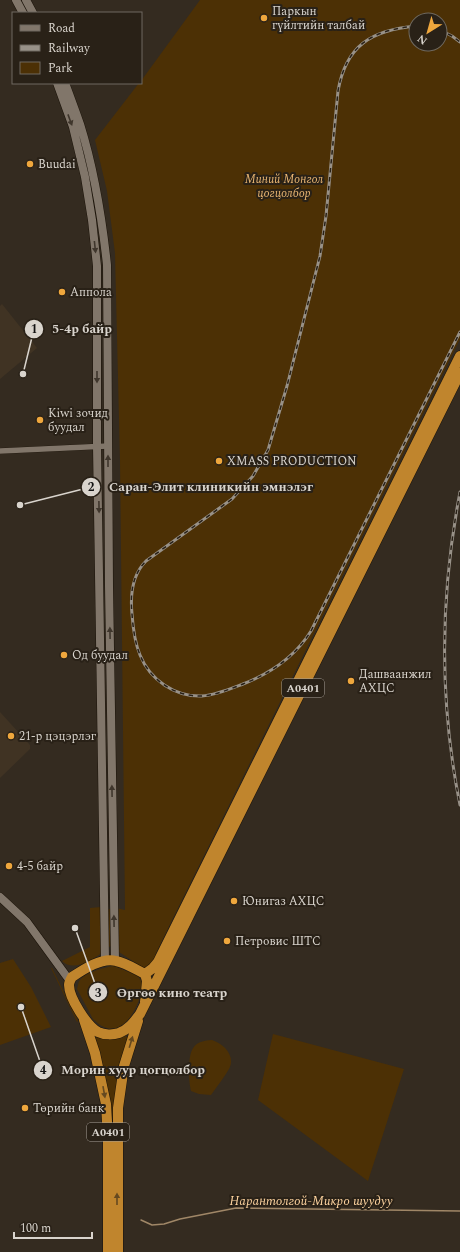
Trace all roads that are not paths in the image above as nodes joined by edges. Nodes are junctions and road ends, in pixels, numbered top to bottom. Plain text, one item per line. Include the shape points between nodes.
1 (16, 0) edge
2 (26, 0) edge
3 (22, 12) edge
4 (32, 12) edge
5 (57, 84) edge
6 (65, 84) edge
7 (460, 356) edge
8 (460, 373) edge
9 (97, 446) junction
10 (108, 446) junction
11 (0, 451) edge
12 (0, 897) edge
13 (110, 960) junction
14 (145, 974) junction
15 (70, 981) junction
16 (145, 1002) junction
17 (82, 1014) junction
18 (140, 1014) junction
19 (113, 1216) junction
20 (108, 1252) edge
21 (118, 1252) edge

1 - 3 main road
2 - 4 main road
5 -> 9 main road via 73,127 92,220 98,310
6 - 10 main road via 80,124 102,220 107,265
7 - 14 highway, A0401 via 158,962
8 - 16 highway, A0401
9 - 10 street
9 - 11 street
9 -> 13 main road
13 -> 10 main road
12 - 15 main road via 27,922
13 - 14 highway
13 - 15 highway via 79,972
14 - 16 highway, A0401
15 - 17 highway, A0401 via 71,994
16 - 18 highway, A0401
17 - 18 highway, A0401 via 95,1030 113,1034 124,1031
17 -> 19 highway, A0401 via 95,1052 106,1104
19 -> 18 highway, A0401 via 118,1108 124,1066
19 - 20 highway, A0401
19 - 21 highway, A0401

